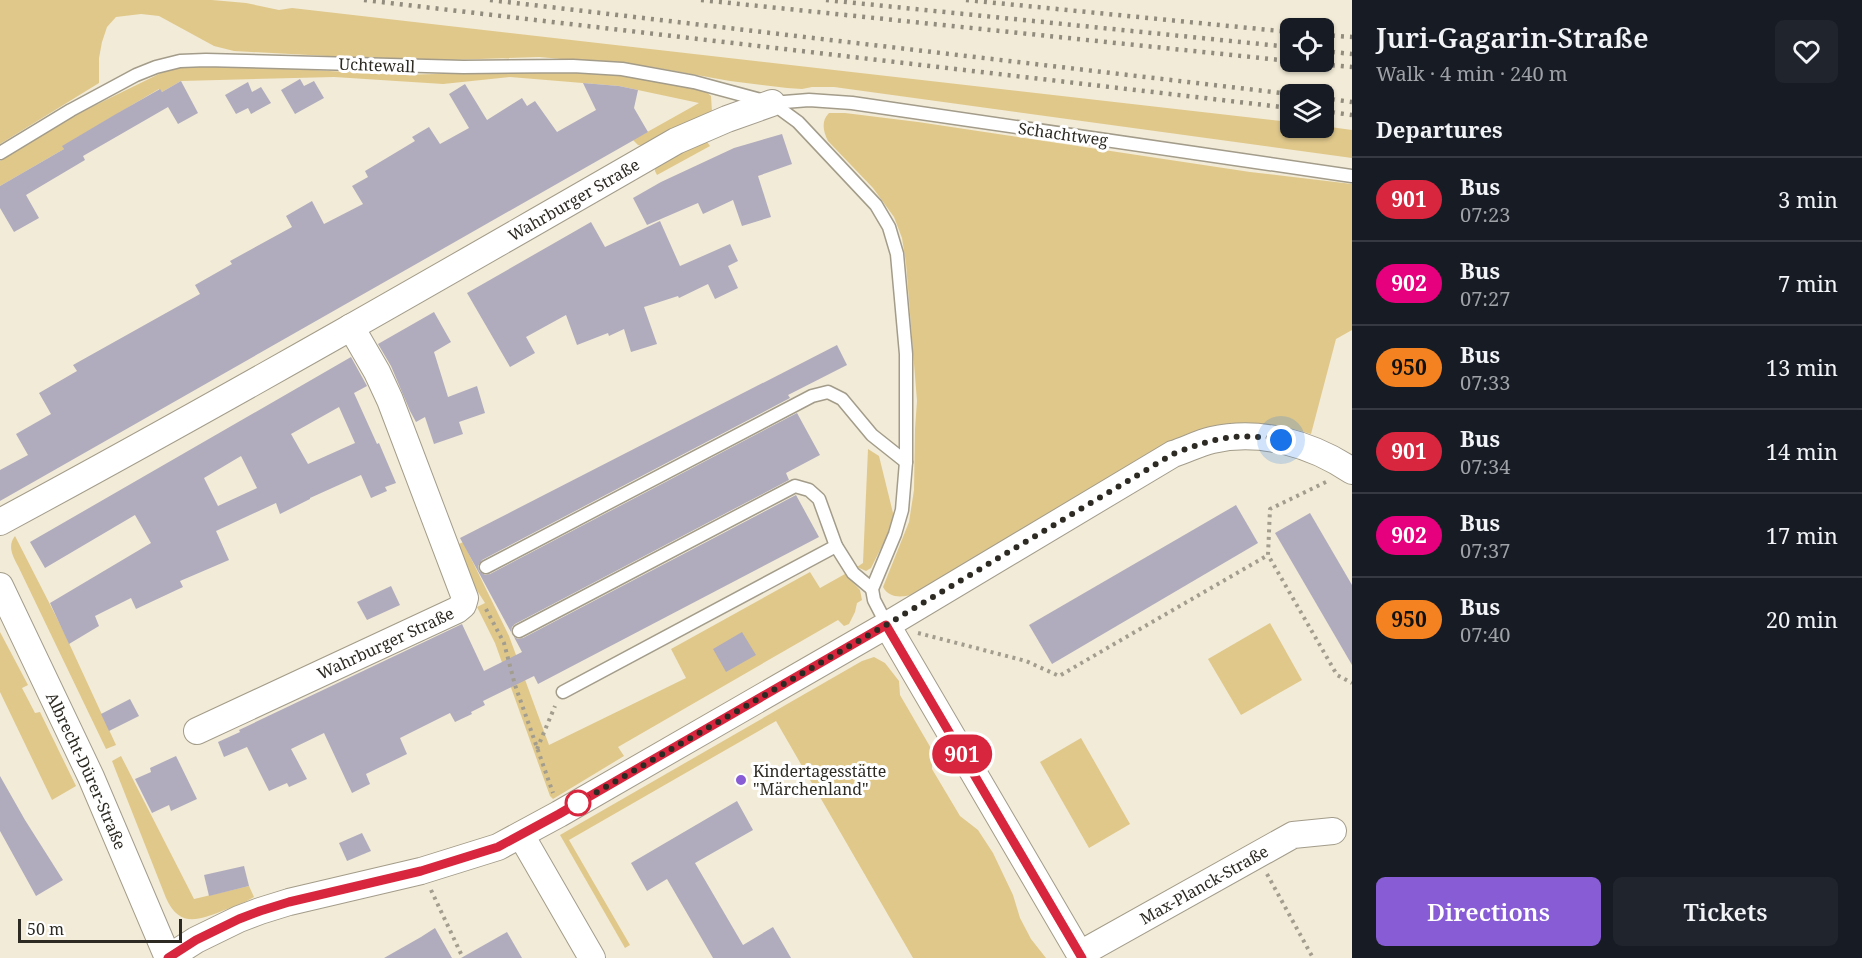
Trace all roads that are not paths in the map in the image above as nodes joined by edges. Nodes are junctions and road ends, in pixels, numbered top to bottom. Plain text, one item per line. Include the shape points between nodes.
1 (772, 103) junction
2 (0, 153) edge
3 (1352, 176) edge
4 (351, 327) junction
5 (906, 462) junction
6 (1351, 471) edge
7 (0, 522) edge
8 (836, 546) junction
9 (486, 567) dead end
10 (0, 586) edge
11 (872, 589) junction
12 (886, 625) junction
13 (519, 631) dead end
14 (563, 692) road end
15 (197, 731) dead end
16 (1333, 831) dead end
17 (521, 835) junction
18 (1081, 956) edge
19 (168, 958) edge
20 (592, 958) edge

1 - 2 lane, Uchtewall via 694,81 622,69 206,60 156,67 136,75
1 - 3 lane, Schachtweg via 852,103
1 - 4 street, Wahrburger Straße via 676,141
1 - 5 lane via 798,122 846,172 889,227 897,254 903,310
4 - 7 street, Wahrburger Straße
4 - 15 street, Wahrburger Straße via 390,400 464,592 463,605
5 - 9 lane via 872,435 842,399 828,392 812,396
5 - 11 lane via 900,518
6 - 12 street via 1324,454 1294,443 1240,436 1211,440 1173,454
8 - 11 lane via 853,573
8 - 13 lane via 819,499 809,490 795,486
8 - 14 lane
10 - 19 street, Albrecht-Dürer-Straße via 91,777
11 - 12 lane
12 - 17 street
12 - 18 street, Max-Planck-Straße
16 - 18 street, Max-Planck-Straße via 1293,835
17 - 19 street via 498,847 421,871 260,911 204,936
17 - 20 street

